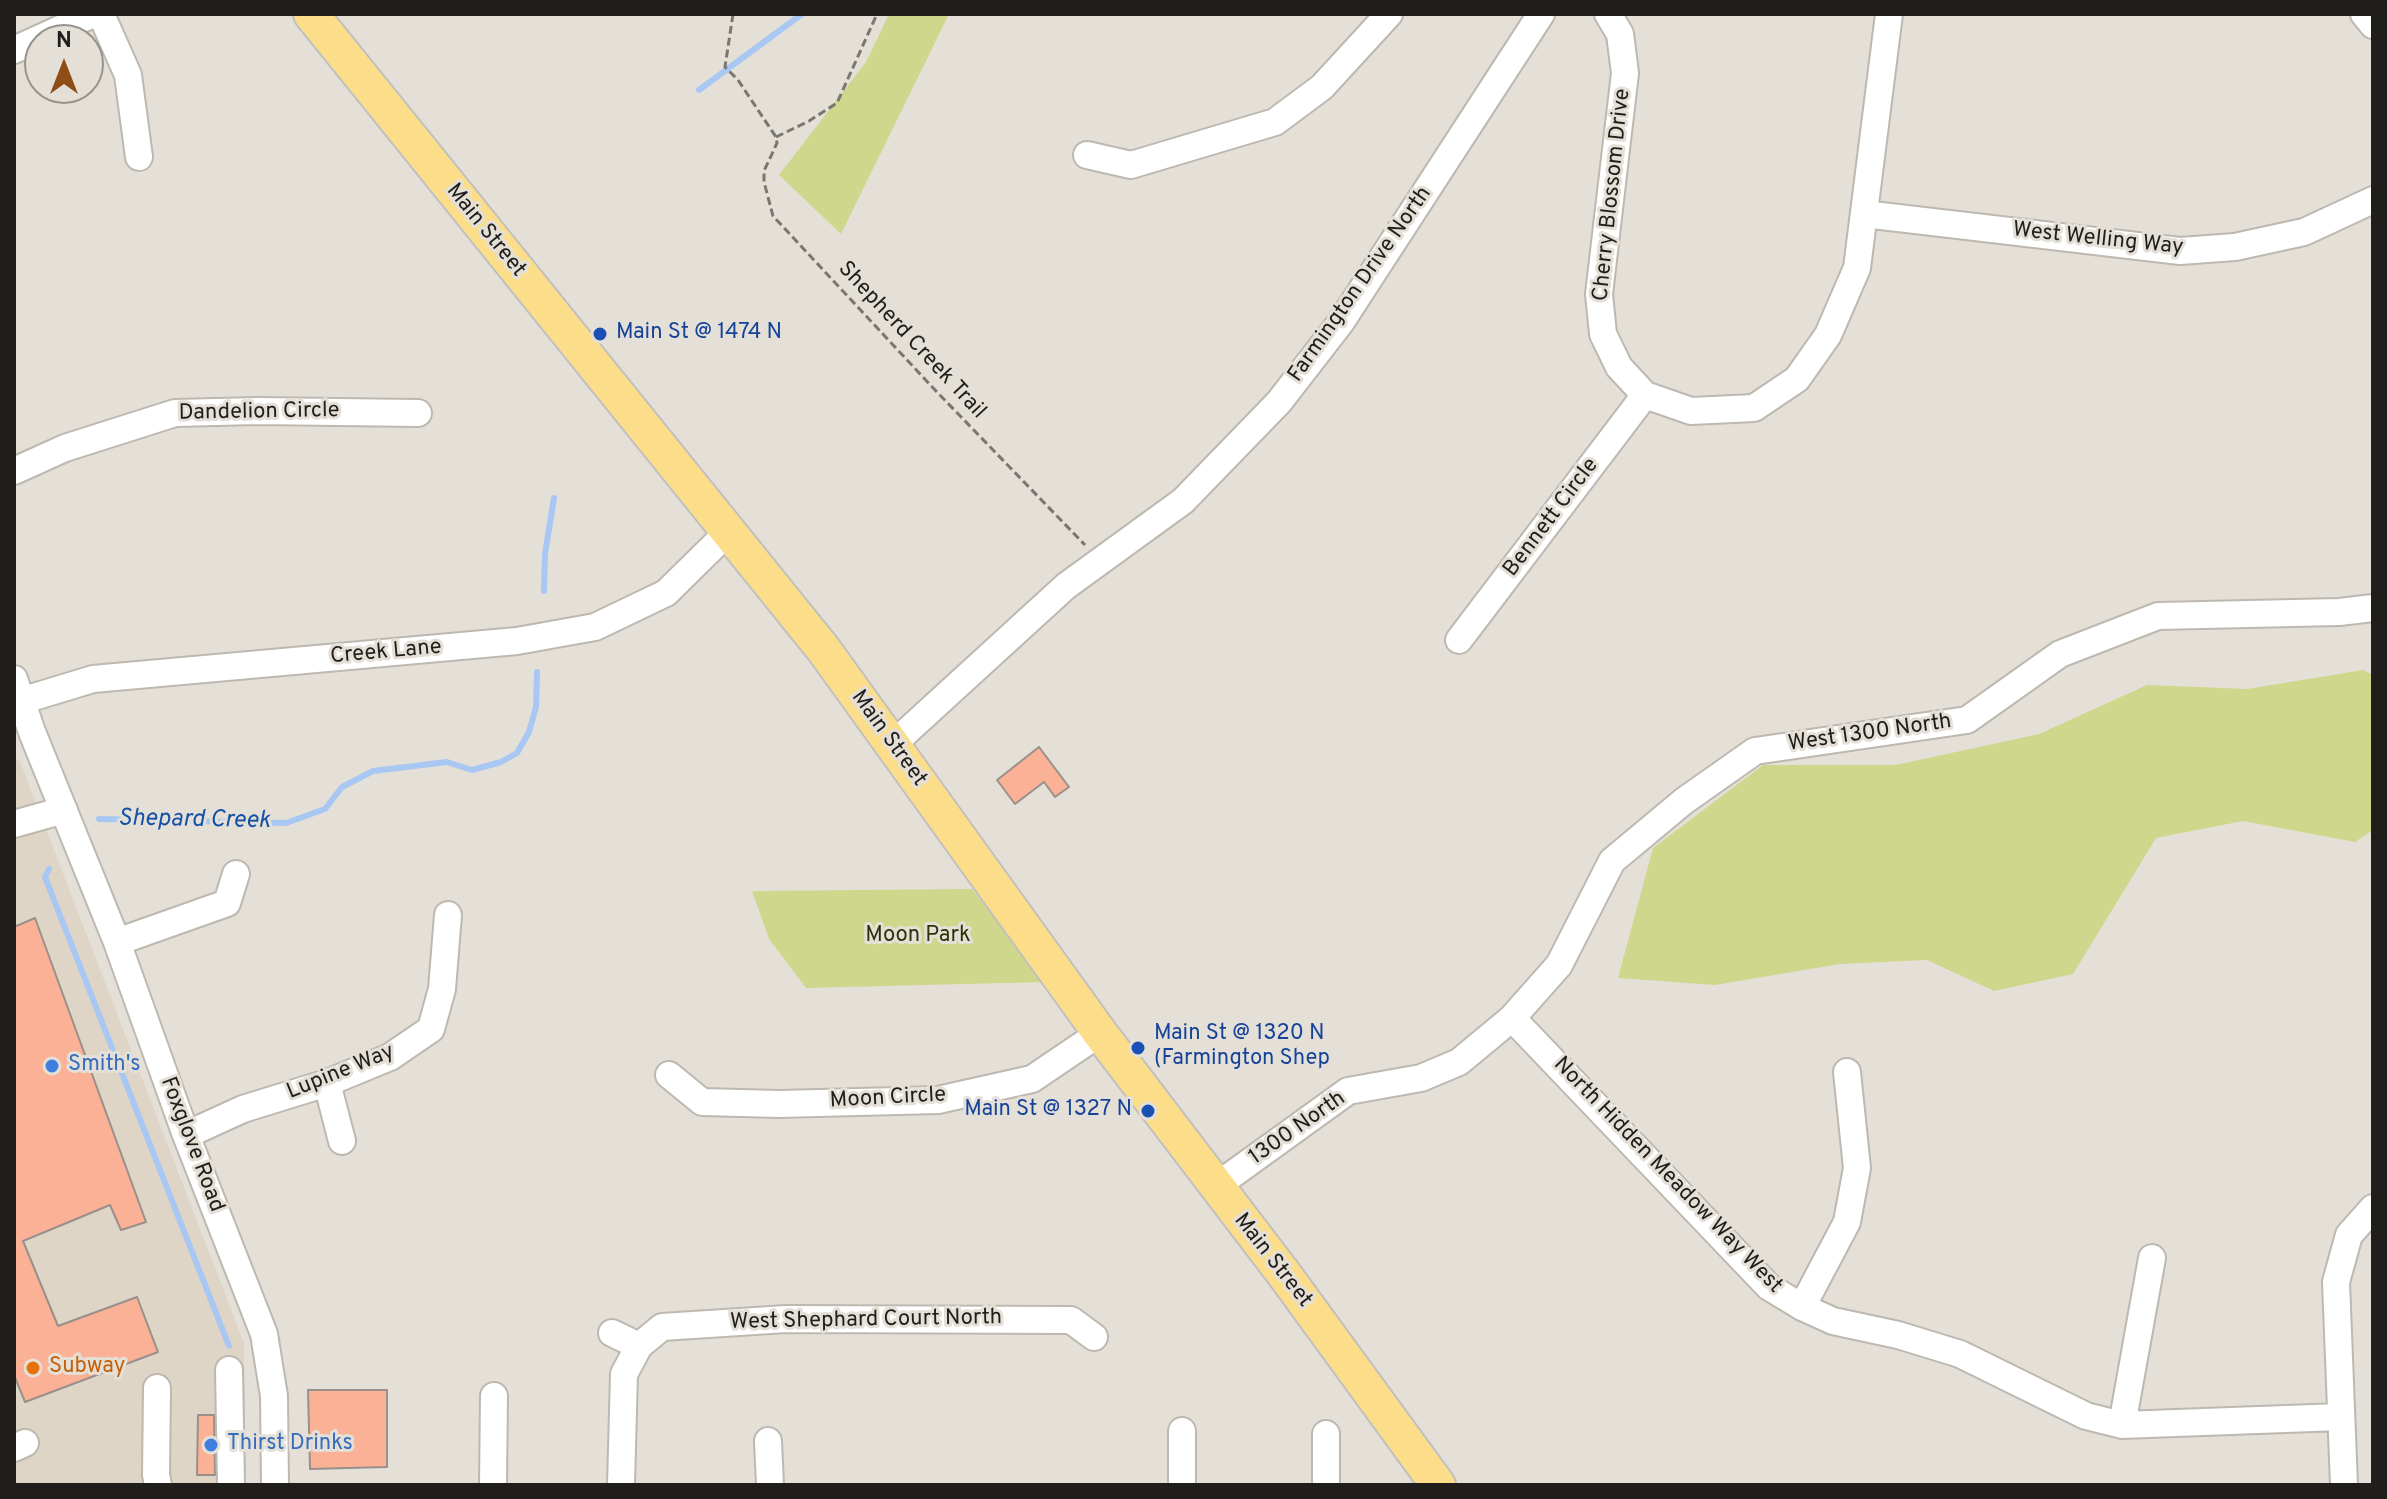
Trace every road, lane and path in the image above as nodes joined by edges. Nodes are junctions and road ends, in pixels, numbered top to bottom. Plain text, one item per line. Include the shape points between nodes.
1 (93, 14) edge
2 (101, 14) edge
3 (311, 14) edge
4 (733, 14) edge
5 (877, 14) edge
6 (1541, 14) edge
7 (1608, 14) edge
8 (1889, 14) edge
9 (2364, 14) edge
10 (1378, 18) edge
11 (2373, 25) edge
12 (14, 50) edge
13 (776, 137) junction
14 (1087, 155) dead end
15 (139, 157) dead end
16 (2373, 200) edge
17 (1864, 214) junction
18 (1645, 395) junction
19 (418, 413) dead end
20 (14, 471) edge
21 (728, 532) junction
22 (1085, 545) dead end
23 (2373, 608) edge
24 (1459, 640) dead end
25 (17, 694) edge
26 (892, 745) junction
27 (64, 810) junction
28 (14, 824) edge
29 (236, 874) dead end
30 (448, 915) dead end
31 (117, 942) junction
32 (1512, 1018) junction
33 (1100, 1033) junction
34 (1847, 1072) dead end
35 (669, 1075) dead end
36 (327, 1083) junction
37 (186, 1135) junction
38 (342, 1141) dead end
39 (1215, 1187) junction
40 (2373, 1208) edge
41 (2152, 1258) dead end
42 (1802, 1307) junction
43 (612, 1333) dead end
44 (1094, 1337) dead end
45 (639, 1346) junction
46 (229, 1370) dead end
47 (157, 1388) dead end
48 (494, 1396) dead end
49 (2340, 1417) junction
50 (2122, 1425) junction
51 (1182, 1431) dead end
52 (1326, 1434) dead end
53 (768, 1441) dead end
54 (1434, 1483) edge
55 (158, 1485) edge
56 (231, 1485) edge
57 (275, 1485) edge
58 (493, 1485) edge
59 (621, 1485) edge
60 (770, 1485) edge
61 (1182, 1485) edge
62 (1326, 1485) edge
63 (2344, 1485) edge

1 - 12 street
2 - 15 street via 128,75
3 - 21 main road, Main Street
4 - 13 path via 725,67
5 - 13 path via 837,103
6 - 26 street, Farmington Drive North via 1341,322 1279,402 1183,501 1066,586
7 - 18 street, Cherry Blossom Drive via 1620,34 1625,73 1599,294 1603,334 1619,367
8 - 17 street, Cherry Blossom Drive
9 - 11 street
10 - 14 street via 1322,87 1275,122 1131,165
13 - 22 path, Shepherd Creek Trail via 764,171 773,216
16 - 17 street, West Welling Way via 2304,232 2235,247 2180,251
17 - 18 street, Cherry Blossom Drive via 1857,268 1828,335 1797,379 1754,408 1691,411
18 - 24 street, Bennett Circle
19 - 20 street, Dandelion Circle via 175,413 65,448
21 - 25 street, Creek Lane via 666,593 595,627 517,641 93,679
21 - 26 main road, Main Street via 824,650
23 - 32 street, West 1300 North via 2158,616 2060,654 1967,720 1755,751 1612,861 1559,965
25 - 27 street, Foxglove Road
26 - 33 main road, Main Street
27 - 28 street
27 - 31 street, Foxglove Road
29 - 31 street via 227,903
30 - 36 street, Lupine Way via 442,989 431,1029 390,1057
31 - 37 street, Foxglove Road
32 - 39 street, 1300 North via 1459,1062 1421,1078 1348,1091
32 - 42 street, North Hidden Meadow Way West via 1769,1287
33 - 35 street, Moon Circle via 1032,1079 938,1100 702,1102
33 - 39 main road, Main Street
34 - 42 street via 1857,1168 1847,1222
36 - 37 street, Lupine Way via 243,1109
36 - 38 street
37 - 57 street, Foxglove Road via 264,1334 274,1396
39 - 54 main road, Main Street
40 - 49 street via 2349,1235 2336,1282
41 - 50 street
42 - 50 street, North Hidden Meadow Way West via 1833,1321 1960,1354 2086,1416
43 - 45 street
44 - 45 street, West Shephard Court North via 1071,1320 786,1319 662,1327
45 - 59 street via 624,1374
46 - 56 street
47 - 55 street
48 - 58 street
49 - 50 street, North Hidden Meadow Way West
49 - 63 street
51 - 61 street
52 - 62 street
53 - 60 street

